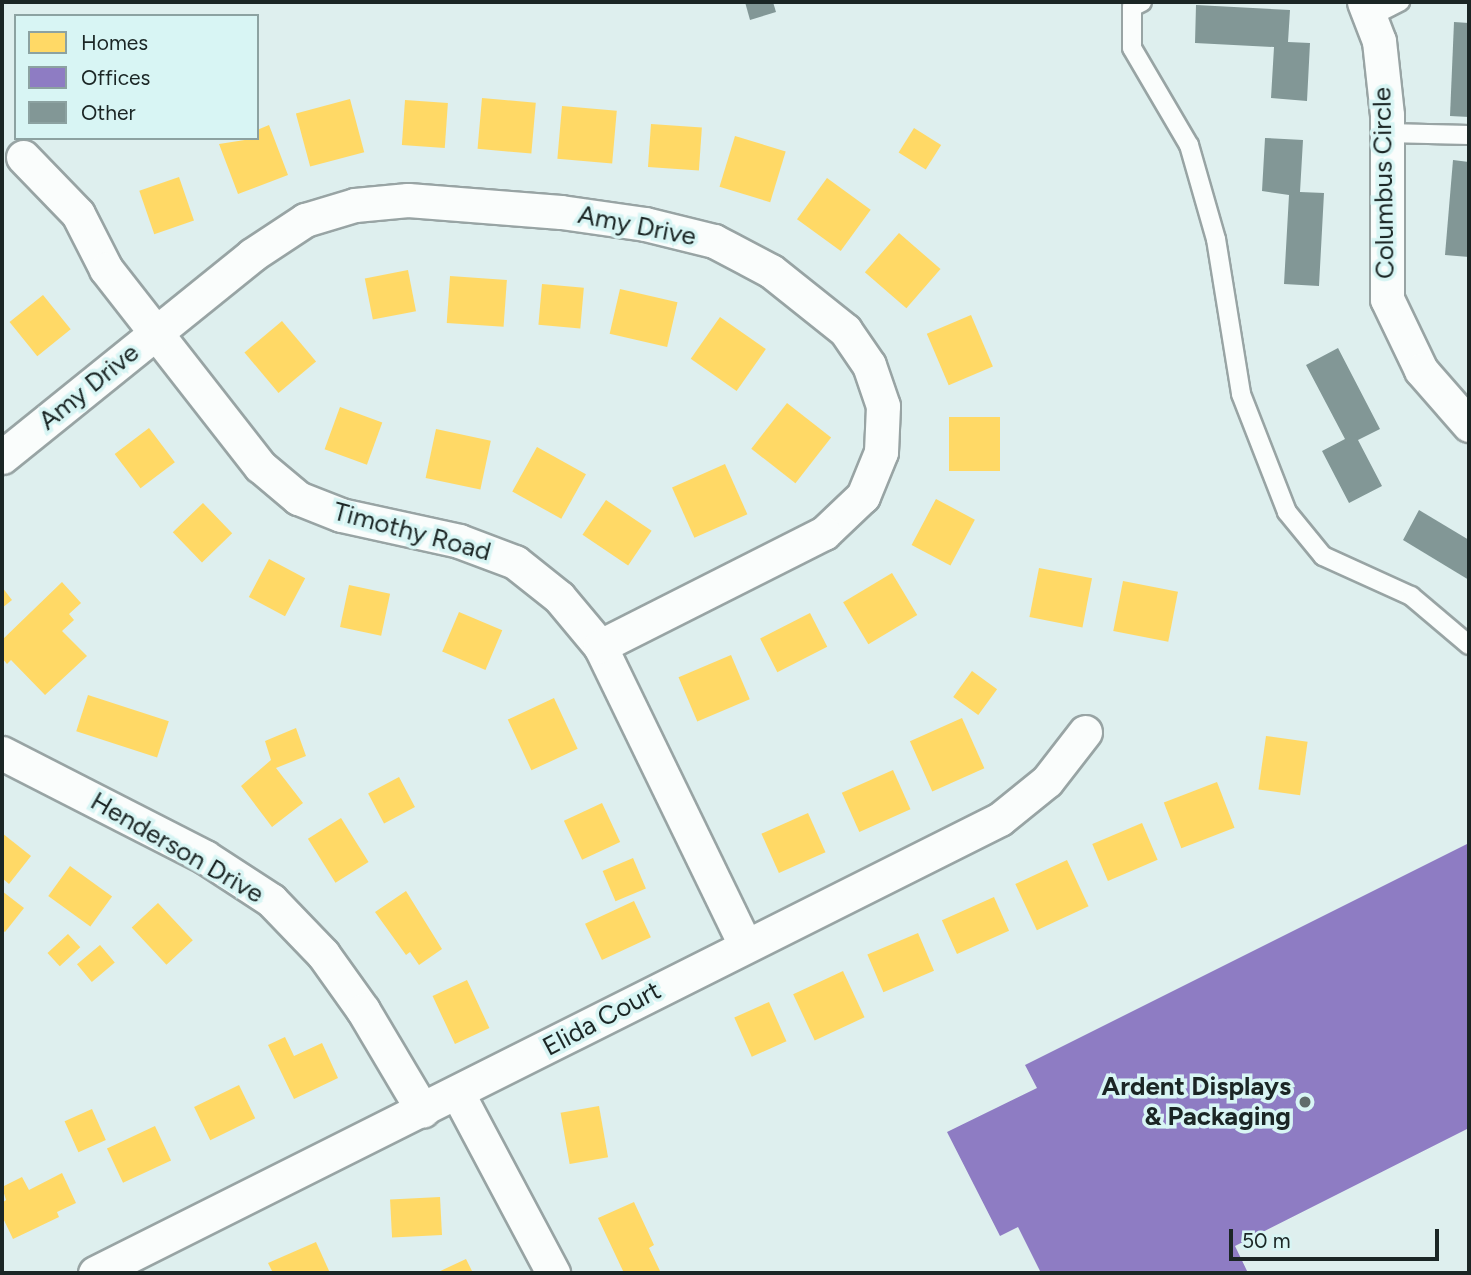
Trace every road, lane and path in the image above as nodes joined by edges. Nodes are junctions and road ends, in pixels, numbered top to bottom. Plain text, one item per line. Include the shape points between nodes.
1 (1142, 2) edge
2 (1399, 2) edge
3 (1367, 9) edge
4 (1387, 133) junction
5 (1469, 135) edge
6 (23, 157) dead end
7 (156, 333) junction
8 (1469, 425) edge
9 (2, 457) edge
10 (1469, 645) edge
11 (600, 646) junction
12 (1085, 732) dead end
13 (2, 752) edge
14 (745, 944) junction
15 (458, 1094) junction
16 (423, 1111) junction
17 (95, 1273) edge
18 (553, 1273) edge

1 - 10 lane via 1132,7 1132,48 1189,145 1216,239 1241,394 1287,512 1323,556 1412,596
2 - 3 lane
3 - 4 street, Columbus Circle via 1379,41
4 - 5 lane
4 - 8 street, Columbus Circle via 1387,299 1421,370
6 - 7 street, Timothy Road via 78,214 106,269
7 - 9 street, Amy Drive
7 - 11 street, Timothy Road via 260,466 298,498 341,515 459,541 515,562 559,597
7 - 11 street, Amy Drive via 252,255 305,220 355,205 408,200 645,223 714,241 771,271 845,330 869,365 883,407 881,452 863,496 824,533
11 - 14 street, Timothy Road
12 - 14 street, Elida Court via 1048,781 1000,819
13 - 16 street, Henderson Drive via 205,857 271,900 323,954 363,1010
14 - 15 street, Elida Court
15 - 16 street, Elida Court
15 - 18 street
16 - 17 street, Elida Court

